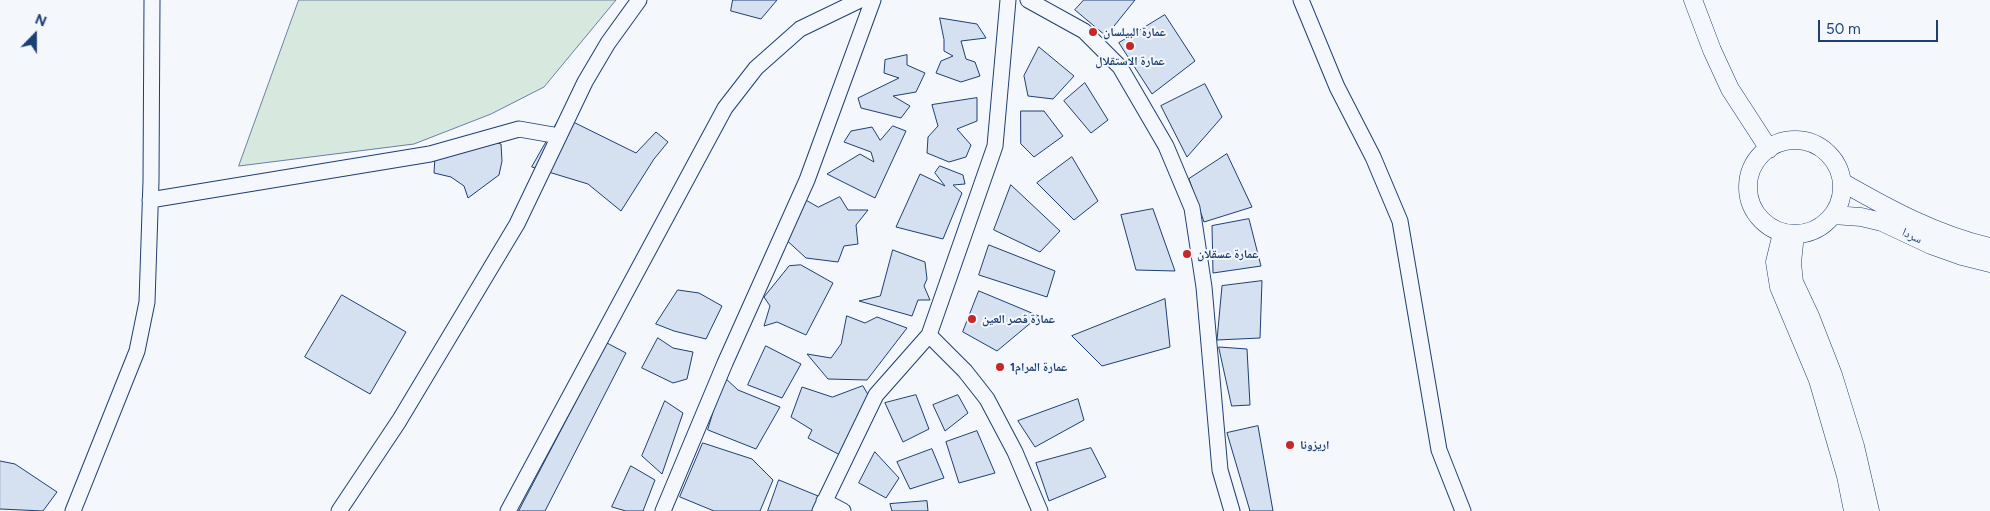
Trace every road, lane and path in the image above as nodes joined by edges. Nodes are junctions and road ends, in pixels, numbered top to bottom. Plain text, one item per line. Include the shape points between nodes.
1 (152, 0) edge
2 (639, 0) edge
3 (860, 0) edge
4 (873, 0) edge
5 (1008, 0) edge
6 (1028, 0) edge
7 (1301, 0) edge
8 (1693, 0) edge
9 (559, 136) junction
10 (1768, 148) junction
11 (1842, 182) junction
12 (150, 200) junction
13 (1833, 215) junction
14 (1788, 234) junction
15 (1990, 247) edge
16 (1990, 263) edge
17 (929, 335) junction
18 (822, 506) edge
19 (73, 511) edge
20 (339, 511) edge
21 (508, 511) edge
22 (663, 511) edge
23 (843, 511) edge
24 (1040, 511) edge
25 (1232, 511) edge
26 (1463, 511) edge
27 (1853, 511) edge
28 (1870, 511) edge

1 - 12 street
2 - 9 street via 585,82
3 - 21 street via 800,28 756,68 726,108
4 - 22 street via 807,180
5 - 17 street via 995,146
6 - 25 street via 1084,31 1120,67 1166,146 1192,208 1204,287 1220,470
7 - 26 street via 1337,87 1373,157 1400,221 1439,450
8 - 10 street via 1730,89
9 - 12 street via 520,129 430,154
9 - 20 street via 517,224 399,421
10 - 11 street via 1793,140 1811,143 1832,158
10 - 14 street via 1752,168 1748,195 1759,218 1773,229
11 - 13 street via 1841,200
11 - 15 street, سردا via 1918,222
12 - 19 street via 148,302 137,351
13 - 14 street via 1820,227 1804,234
13 - 16 street, سردا via 1882,222 1931,245
14 - 27 street via 1775,262 1779,287 1818,380
14 - 28 street via 1794,282 1834,375
17 - 18 street via 876,395
17 - 24 street via 987,398
18 - 23 street

